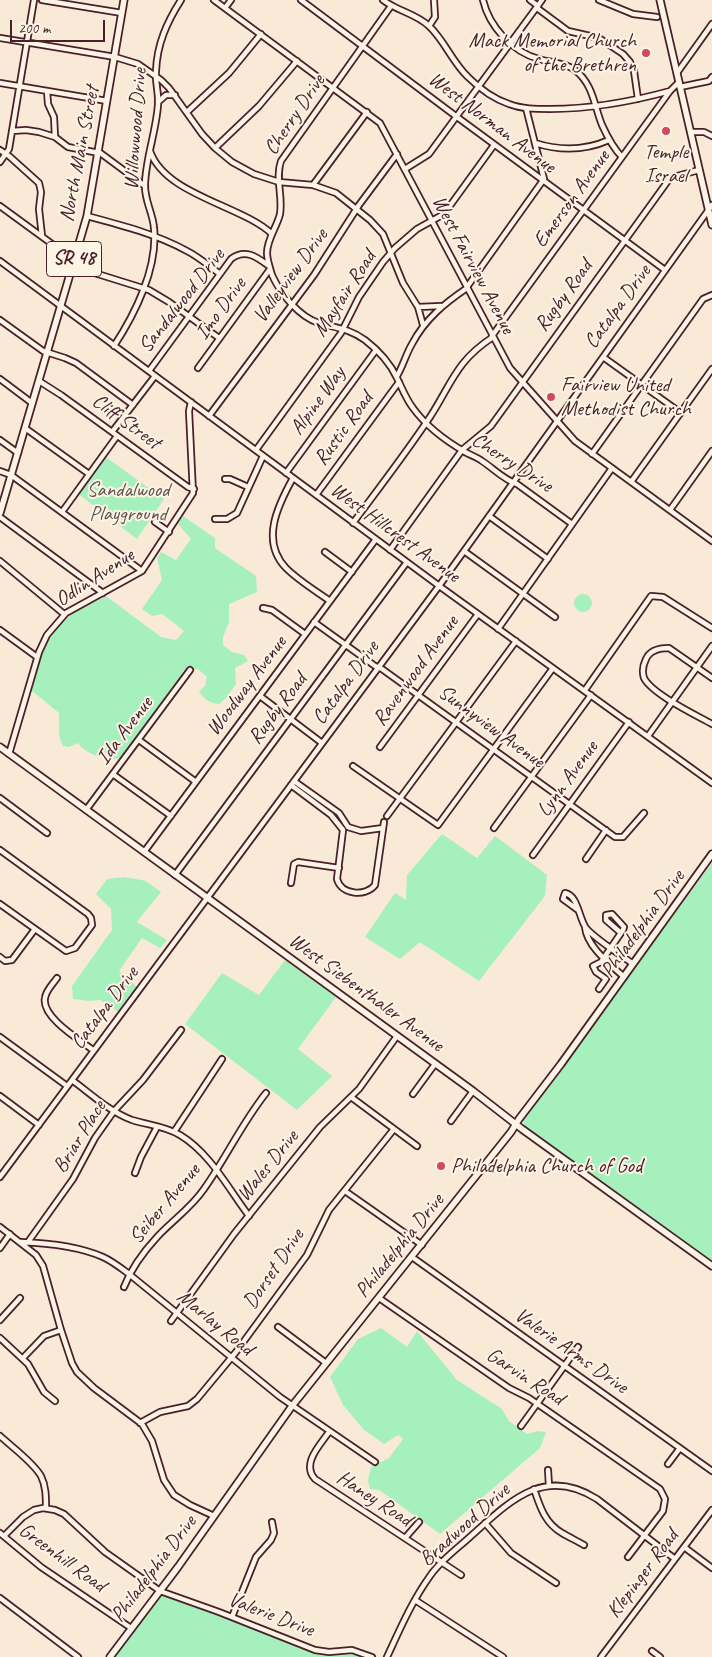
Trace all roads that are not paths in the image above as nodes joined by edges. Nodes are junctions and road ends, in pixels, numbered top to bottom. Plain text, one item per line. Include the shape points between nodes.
1 (34, 0) edge
2 (42, 0) edge
3 (77, 0) edge
4 (124, 0) edge
5 (181, 0) edge
6 (214, 0) edge
7 (231, 0) edge
8 (300, 0) edge
9 (383, 0) edge
10 (434, 0) edge
11 (483, 0) edge
12 (530, 0) edge
13 (542, 0) edge
14 (599, 0) edge
15 (660, 0) edge
16 (56, 1) edge
17 (76, 6) junction
18 (391, 6) junction
19 (537, 7) junction
20 (225, 8) junction
21 (122, 13) junction
22 (657, 17) dead end
23 (712, 24) edge
24 (429, 26) junction
25 (261, 34) junction
26 (0, 38) edge
27 (27, 43) junction
28 (511, 43) junction
29 (362, 47) junction
30 (115, 58) junction
31 (297, 61) junction
32 (677, 73) junction
33 (156, 76) junction
34 (712, 78) edge
35 (0, 83) edge
36 (680, 84) junction
37 (20, 86) junction
38 (480, 86) junction
39 (333, 88) junction
40 (47, 91) junction
41 (670, 91) junction
42 (175, 95) junction
43 (638, 99) junction
44 (107, 102) junction
45 (158, 102) junction
46 (596, 106) junction
47 (526, 108) junction
48 (187, 112) junction
49 (367, 112) junction
50 (456, 117) junction
51 (712, 129) edge
52 (12, 131) junction
53 (691, 132) junction
54 (710, 135) edge
55 (55, 137) junction
56 (609, 140) junction
57 (535, 143) junction
58 (494, 145) junction
59 (215, 148) junction
60 (150, 149) junction
61 (0, 150) edge
62 (99, 152) junction
63 (6, 154) junction
64 (397, 154) junction
65 (622, 157) junction
66 (0, 162) edge
67 (156, 164) junction
68 (405, 169) junction
69 (146, 170) junction
70 (699, 170) junction
71 (542, 181) junction
72 (279, 182) junction
73 (313, 185) junction
74 (144, 186) junction
75 (0, 206) edge
76 (710, 207) edge
77 (356, 209) junction
78 (583, 211) junction
79 (87, 216) junction
80 (432, 220) junction
81 (712, 225) edge
82 (272, 234) junction
83 (42, 236) junction
84 (155, 236) junction
85 (624, 241) junction
86 (391, 253) junction
87 (0, 261) edge
88 (73, 263) junction
89 (270, 267) junction
90 (665, 270) junction
91 (220, 274) junction
92 (467, 287) junction
93 (144, 288) junction
94 (712, 295) edge
95 (292, 304) junction
96 (61, 306) junction
97 (418, 306) junction
98 (441, 306) junction
99 (189, 316) junction
100 (0, 320) edge
101 (424, 325) junction
102 (344, 329) junction
103 (492, 336) junction
104 (219, 338) junction
105 (114, 346) junction
106 (376, 350) junction
107 (47, 353) junction
108 (603, 356) junction
109 (198, 368) dead end
110 (712, 369) edge
111 (149, 372) junction
112 (155, 376) junction
113 (397, 376) junction
114 (0, 379) edge
115 (39, 381) junction
116 (399, 382) junction
117 (522, 382) junction
118 (642, 385) junction
119 (191, 402) junction
120 (32, 403) junction
121 (133, 405) junction
122 (680, 413) junction
123 (209, 416) junction
124 (557, 421) junction
125 (426, 422) junction
126 (25, 428) junction
127 (112, 432) junction
128 (117, 436) junction
129 (0, 440) edge
130 (256, 450) junction
131 (462, 450) junction
132 (712, 451) edge
133 (18, 453) junction
134 (592, 454) junction
135 (263, 456) junction
136 (612, 468) junction
137 (0, 471) edge
138 (286, 473) junction
139 (89, 474) junction
140 (11, 475) junction
141 (293, 478) junction
142 (225, 479) dead end
143 (631, 482) junction
144 (512, 483) junction
145 (248, 487) junction
146 (194, 489) junction
147 (316, 495) junction
148 (670, 510) junction
149 (62, 512) junction
150 (0, 513) edge
151 (489, 516) junction
152 (0, 517) edge
153 (215, 519) dead end
154 (155, 522) dead end
155 (354, 523) junction
156 (572, 524) junction
157 (169, 532) junction
158 (712, 533) edge
159 (376, 539) junction
160 (710, 540) edge
161 (390, 550) junction
162 (464, 550) junction
163 (325, 552) dead end
164 (548, 558) junction
165 (0, 561) edge
166 (407, 562) junction
167 (142, 571) junction
168 (352, 572) junction
169 (439, 586) junction
170 (103, 593) junction
171 (524, 594) junction
172 (330, 601) junction
173 (263, 608) dead end
174 (64, 614) junction
175 (478, 614) junction
176 (555, 617) dead end
177 (314, 622) junction
178 (712, 628) edge
179 (498, 629) junction
180 (0, 630) edge
181 (306, 634) junction
182 (516, 641) junction
183 (345, 645) junction
184 (712, 646) edge
185 (38, 657) junction
186 (696, 667) junction
187 (378, 668) junction
188 (553, 668) junction
189 (190, 670) dead end
190 (712, 678) edge
191 (585, 690) junction
192 (418, 695) junction
193 (591, 695) junction
194 (260, 696) junction
195 (672, 701) junction
196 (290, 719) junction
197 (456, 722) junction
198 (629, 722) junction
199 (712, 724) edge
200 (648, 736) junction
201 (139, 740) junction
202 (322, 743) junction
203 (0, 747) edge
204 (380, 747) dead end
205 (494, 749) junction
206 (9, 754) junction
207 (353, 766) dead end
208 (114, 774) junction
209 (532, 776) junction
210 (294, 781) junction
211 (196, 782) junction
212 (712, 782) edge
213 (290, 786) junction
214 (0, 798) edge
215 (400, 799) junction
216 (570, 804) junction
217 (86, 810) junction
218 (644, 813) dead end
219 (171, 816) junction
220 (387, 816) dead end
221 (384, 822) dead end
222 (348, 827) junction
223 (383, 828) junction
224 (494, 828) dead end
225 (343, 830) junction
226 (606, 830) junction
227 (48, 833) dead end
228 (0, 850) edge
229 (144, 852) junction
230 (712, 854) edge
231 (533, 855) dead end
232 (586, 859) dead end
233 (339, 868) junction
234 (175, 875) junction
235 (291, 883) dead end
236 (207, 898) junction
237 (0, 904) edge
238 (578, 910) dead end
239 (584, 926) junction
240 (35, 930) junction
241 (621, 933) junction
242 (611, 948) junction
243 (0, 957) edge
244 (604, 958) junction
245 (633, 964) junction
246 (624, 977) junction
247 (57, 978) dead end
248 (599, 989) dead end
249 (181, 1030) dead end
250 (397, 1036) junction
251 (0, 1037) edge
252 (93, 1050) junction
253 (222, 1059) dead end
254 (435, 1064) junction
255 (72, 1080) junction
256 (67, 1086) junction
257 (473, 1091) junction
258 (266, 1093) dead end
259 (413, 1094) dead end
260 (0, 1096) edge
261 (351, 1097) junction
262 (114, 1111) junction
263 (451, 1121) dead end
264 (516, 1123) junction
265 (39, 1125) junction
266 (157, 1127) junction
267 (394, 1129) junction
268 (174, 1132) junction
269 (417, 1146) dead end
270 (216, 1170) junction
271 (135, 1173) dead end
272 (0, 1177) edge
273 (345, 1192) junction
274 (248, 1216) junction
275 (0, 1227) edge
276 (10, 1234) junction
277 (20, 1242) junction
278 (28, 1242) junction
279 (38, 1243) junction
280 (422, 1245) junction
281 (0, 1248) edge
282 (36, 1255) junction
283 (412, 1257) junction
284 (712, 1266) edge
285 (130, 1274) junction
286 (124, 1287) dead end
287 (20, 1298) dead end
288 (379, 1298) junction
289 (177, 1313) junction
290 (0, 1320) edge
291 (171, 1321) dead end
292 (278, 1327) dead end
293 (61, 1330) junction
294 (0, 1338) edge
295 (578, 1347) dead end
296 (23, 1358) junction
297 (231, 1358) junction
298 (326, 1363) junction
299 (564, 1366) junction
300 (55, 1401) dead end
301 (538, 1404) junction
302 (292, 1406) junction
303 (140, 1423) junction
304 (522, 1426) dead end
305 (329, 1432) junction
306 (0, 1436) edge
307 (680, 1448) junction
308 (375, 1462) dead end
309 (668, 1464) dead end
310 (548, 1470) dead end
311 (712, 1471) edge
312 (549, 1486) junction
313 (534, 1489) junction
314 (46, 1508) junction
315 (712, 1510) edge
316 (214, 1516) junction
317 (272, 1522) dead end
318 (419, 1522) dead end
319 (485, 1523) junction
320 (2, 1534) edge
321 (644, 1536) junction
322 (405, 1538) junction
323 (584, 1545) dead end
324 (684, 1547) junction
325 (628, 1557) dead end
326 (675, 1559) junction
327 (442, 1562) junction
328 (712, 1568) edge
329 (461, 1574) dead end
330 (556, 1583) dead end
331 (160, 1591) junction
332 (0, 1598) edge
333 (414, 1600) junction
334 (232, 1617) junction
335 (131, 1628) junction
336 (652, 1651) dead end
337 (78, 1657) edge
338 (110, 1657) edge
339 (372, 1657) edge
340 (387, 1657) edge
341 (503, 1657) edge
342 (601, 1657) edge
343 (660, 1657) edge

1 - 27 street
2 - 16 street
3 - 17 street
4 - 21 main road, North Main Street / SR 48
5 - 33 street, Willowwood Drive via 162,35
6 - 20 street, West Fairview Avenue
7 - 20 street
8 - 29 street, West Norman Avenue
9 - 18 street
10 - 24 street via 435,17
11 - 28 street via 491,22
12 - 19 street
13 - 19 street
14 - 22 street via 634,14
15 - 32 main road
16 - 17 street
17 - 21 street
18 - 24 street
18 - 29 street, Cherry Drive
19 - 28 street
19 - 43 street via 568,31 599,38 622,54 634,71
20 - 25 street, West Fairview Avenue
21 - 30 main road, North Main Street / SR 48
23 - 32 street
24 - 38 street via 442,40 458,67
25 - 31 street, West Fairview Avenue
25 - 48 street via 229,73
26 - 27 street
27 - 30 street
27 - 37 street
28 - 38 street
28 - 46 street via 539,60 561,63 576,70 589,86
29 - 39 street, Cherry Drive
29 - 50 street, West Norman Avenue
30 - 33 street via 138,64
30 - 44 main road, North Main Street / SR 48
31 - 39 street, West Fairview Avenue
31 - 59 street via 259,106
32 - 36 main road
33 - 42 street
33 - 45 street, Willowwood Drive
34 - 36 street
35 - 37 street
36 - 41 street, Emerson Avenue
36 - 53 main road
37 - 40 street
37 - 52 street
38 - 47 street via 501,101
38 - 50 street
39 - 49 street, West Fairview Avenue
39 - 72 street, Cherry Drive via 283,156 278,171
40 - 44 street
40 - 55 street via 46,100 54,117
41 - 43 street
41 - 65 street, Emerson Avenue
42 - 45 street via 166,95
42 - 48 street
43 - 46 street
44 - 62 main road, North Main Street / SR 48
45 - 60 street, Willowwood Drive
46 - 47 street
46 - 56 street
47 - 57 street
48 - 59 street
49 - 64 street, West Fairview Avenue via 382,125
49 - 73 street
50 - 58 street, West Norman Avenue
50 - 68 street via 427,156
51 - 54 street
52 - 55 street via 32,130
52 - 63 street
53 - 54 street
53 - 70 main road
55 - 62 street via 68,147
56 - 57 street via 577,149 550,148
56 - 65 street
57 - 71 street via 544,176
58 - 71 street, West Norman Avenue
58 - 80 street, Mayfair Road via 445,213
59 - 72 street via 247,170
60 - 67 street
60 - 69 street, Willowwood Drive
61 - 63 street
62 - 74 street
62 - 79 main road, North Main Street / SR 48
63 - 66 street
63 - 83 street via 36,178 40,186
64 - 68 street, West Fairview Avenue
64 - 77 street, Valleyview Drive
65 - 78 street, Emerson Avenue
67 - 69 street
67 - 82 street via 190,190 251,219
68 - 80 street, West Fairview Avenue
69 - 74 street, Willowwood Drive
70 - 76 main road
70 - 85 street, Rugby Road via 670,178
71 - 78 street, West Norman Avenue
71 - 92 street, Rustic Road
72 - 73 street
72 - 82 street, Cherry Drive via 280,209
73 - 77 street via 336,193
74 - 84 street, Willowwood Drive
75 - 83 street
76 - 81 main road
76 - 90 street, Catalpa Drive
77 - 86 street via 378,227
77 - 95 street, Valleyview Drive
78 - 85 street, West Norman Avenue
78 - 103 street, Emerson Avenue
79 - 84 street
79 - 88 main road, North Main Street / SR 48
80 - 86 street, Mayfair Road
80 - 92 street, West Fairview Avenue
82 - 89 street, Cherry Drive via 267,248
83 - 88 street
84 - 91 street via 188,251
84 - 93 street, Willowwood Drive
85 - 90 street, West Norman Avenue
85 - 117 street, Rugby Road
86 - 97 street via 403,283
86 - 102 street, Mayfair Road via 368,281
87 - 96 street, West Hillcrest Avenue
88 - 93 street
88 - 96 main road, North Main Street / SR 48
89 - 91 street, Sandalwood Drive via 252,254 241,253 231,259
89 - 95 street, Cherry Drive via 276,284
89 - 104 street, Imo Drive
90 - 108 street, Catalpa Drive
91 - 99 street, Sandalwood Drive
92 - 98 street, Rustic Road
92 - 103 street, West Fairview Avenue
93 - 99 street
93 - 105 street, Willowwood Drive via 132,317
94 - 118 street via 703,299
95 - 102 street, Cherry Drive via 315,321
95 - 123 street, Valleyview Drive
96 - 105 street, West Hillcrest Avenue
96 - 107 main road, North Main Street / SR 48
97 - 98 street
97 - 101 street
98 - 101 street, Rustic Road
99 - 104 street
99 - 111 street, Sandalwood Drive
100 - 107 street
101 - 113 street, Rustic Road
102 - 106 street, Cherry Drive
102 - 130 street, Mayfair Road
103 - 117 street, West Fairview Avenue via 507,364
103 - 125 street, Emerson Avenue via 460,366
104 - 109 street, Imo Drive
105 - 111 street, West Hillcrest Avenue
106 - 113 street, Cherry Drive
106 - 138 street, Alpine Way
107 - 115 main road, North Main Street / SR 48
107 - 121 street via 76,363
108 - 118 street
108 - 124 street, Catalpa Drive
110 - 122 street
111 - 112 street, West Hillcrest Avenue
112 - 119 street, West Hillcrest Avenue
112 - 121 street, Sandalwood Drive
113 - 116 street, Cherry Drive
114 - 120 street
115 - 120 main road, North Main Street / SR 48
115 - 127 street, Cliff Street
116 - 125 street, Cherry Drive via 412,406
116 - 147 street, Rustic Road
117 - 124 street, West Fairview Avenue
117 - 131 street, Rugby Road via 488,429
118 - 122 street
118 - 134 street
119 - 123 street, West Hillcrest Avenue
119 - 146 street
120 - 126 main road, North Main Street / SR 48
121 - 127 street, Sandalwood Drive
122 - 143 street
123 - 130 street, West Hillcrest Avenue
124 - 134 street, West Fairview Avenue
124 - 144 street, Catalpa Drive
125 - 131 street, Cherry Drive
125 - 155 street, Emerson Avenue
126 - 133 main road, North Main Street / SR 48
126 - 139 street
127 - 128 street, Cliff Street
128 - 139 street
128 - 146 street, Cliff Street
129 - 133 street
130 - 135 street, West Hillcrest Avenue
131 - 144 street, Cherry Drive via 482,460
131 - 161 street, Rugby Road
132 - 148 street
133 - 140 main road, North Main Street / SR 48
134 - 136 street, West Fairview Avenue
135 - 138 street, West Hillcrest Avenue
135 - 145 street
136 - 143 street, West Fairview Avenue
136 - 156 street
137 - 140 street
138 - 141 street, West Hillcrest Avenue
139 - 149 street
140 - 149 street
140 - 150 main road, North Main Street / SR 48
141 - 147 street, West Hillcrest Avenue
141 - 172 street via 274,520 273,545 287,568
142 - 145 street
143 - 148 street, West Fairview Avenue
144 - 151 street, Catalpa Drive
144 - 156 street, Cherry Drive
145 - 153 street via 235,515 227,520
146 - 157 street, Odlin Avenue
147 - 155 street, West Hillcrest Avenue
148 - 160 street, West Fairview Avenue
149 - 167 street
151 - 162 street, Catalpa Drive
151 - 164 street
152 - 170 street
154 - 157 street
155 - 159 street, West Hillcrest Avenue
156 - 164 street
157 - 167 street, Odlin Avenue
158 - 160 street
159 - 161 street, West Hillcrest Avenue
159 - 168 street, Woodway Avenue
161 - 166 street, West Hillcrest Avenue
162 - 169 street, Catalpa Drive
162 - 171 street
163 - 168 street
164 - 171 street
165 - 174 street
166 - 169 street, West Hillcrest Avenue
166 - 183 street, Rugby Road
167 - 170 street, Odlin Avenue
168 - 172 street, Woodway Avenue
169 - 175 street, West Hillcrest Avenue
169 - 187 street, Catalpa Drive
170 - 174 street, Odlin Avenue
171 - 176 street
171 - 179 street
172 - 177 street, Woodway Avenue
173 - 181 street via 272,610
174 - 185 street, Odlin Avenue via 44,640
175 - 179 street, West Hillcrest Avenue
175 - 192 street, Ravenwood Avenue
177 - 181 street, Woodway Avenue
177 - 183 street, Sunnyview Avenue
178 - 191 street via 667,599 650,596
179 - 182 street, West Hillcrest Avenue
180 - 185 street
181 - 194 street, Woodway Avenue
182 - 188 street, West Hillcrest Avenue
182 - 197 street
183 - 187 street, Sunnyview Avenue
183 - 196 street, Rugby Road
184 - 186 street
185 - 206 street, Odlin Avenue
186 - 190 street
186 - 195 street
186 - 195 street via 667,648 648,656 643,668 645,679
187 - 192 street, Sunnyview Avenue
187 - 202 street, Catalpa Drive
188 - 191 street, West Hillcrest Avenue
188 - 205 street
189 - 201 street, Ida Avenue
191 - 193 street, West Hillcrest Avenue
192 - 197 street, Sunnyview Avenue
192 - 204 street, Ravenwood Avenue
193 - 198 street, West Hillcrest Avenue
193 - 209 street
194 - 196 street
194 - 211 street, Woodway Avenue
195 - 199 street
195 - 200 street
196 - 202 street
196 - 234 street, Rugby Road
197 - 205 street, Sunnyview Avenue
197 - 215 street
198 - 200 street, West Hillcrest Avenue
198 - 216 street, Lynn Avenue
200 - 212 street, West Hillcrest Avenue
201 - 208 street, Ida Avenue
201 - 211 street
202 - 210 street, Catalpa Drive
203 - 206 main road, West Siebenthaler Avenue
205 - 209 street, Sunnyview Avenue
205 - 215 street via 437,825
206 - 217 main road, West Siebenthaler Avenue
207 - 215 street
208 - 217 street, Ida Avenue
208 - 219 street
209 - 216 street, Sunnyview Avenue
209 - 224 street
210 - 213 street, Catalpa Drive
210 - 222 street via 334,810
211 - 219 street, Woodway Avenue
213 - 225 street via 332,815
213 - 236 street, Catalpa Drive
214 - 227 street
215 - 220 street
216 - 226 street, Sunnyview Avenue
216 - 231 street, Lynn Avenue
217 - 229 main road, West Siebenthaler Avenue
218 - 226 street, Sunnyview Avenue via 623,837 615,837
219 - 229 street, Woodway Avenue
221 - 223 street
222 - 223 street via 361,831
222 - 225 street
223 - 233 street via 376,883 372,889 362,892 345,890 338,883
225 - 233 street
226 - 232 street
228 - 240 street via 91,918 91,928 71,950 63,950
229 - 234 main road, West Siebenthaler Avenue
230 - 245 main road, Philadelphia Drive
233 - 235 street via 298,862 294,864
234 - 236 main road, West Siebenthaler Avenue
236 - 250 main road, West Siebenthaler Avenue
236 - 252 street, Catalpa Drive
237 - 240 street
238 - 239 street
239 - 242 street
239 - 244 street via 586,936
240 - 243 street via 12,960
241 - 241 street via 623,925 612,914 606,915 606,920
241 - 242 street
242 - 244 street
242 - 245 street
244 - 246 street
244 - 248 street via 593,966 606,979
245 - 246 main road, Philadelphia Drive
246 - 264 main road, Philadelphia Drive
247 - 252 street via 44,1000 47,1009 61,1026
249 - 262 street, Briar Place via 143,1080
250 - 254 main road, West Siebenthaler Avenue
250 - 261 street, Wales Drive
251 - 256 street
252 - 255 street, Catalpa Drive
253 - 268 street
254 - 257 main road, West Siebenthaler Avenue
254 - 259 street
255 - 256 street, Catalpa Drive
255 - 262 street
256 - 265 street, Catalpa Drive
257 - 263 street
257 - 264 main road, West Siebenthaler Avenue
258 - 270 street, Seiber Avenue
260 - 265 street
261 - 267 street
261 - 274 street, Wales Drive via 320,1126
262 - 266 street
262 - 278 street, Briar Place via 95,1138 74,1179
264 - 280 main road, Philadelphia Drive
264 - 284 main road, West Siebenthaler Avenue
265 - 272 street, Catalpa Drive
266 - 268 street
266 - 271 street
267 - 269 street
267 - 273 street, Dorset Drive
268 - 270 street via 190,1143
270 - 274 street
270 - 285 street, Seiber Avenue via 194,1202 158,1236
273 - 280 street
273 - 297 street, Dorset Drive via 326,1216 307,1255
274 - 289 street, Wales Drive
275 - 276 street
276 - 277 street
276 - 281 street
277 - 278 street, Marlay Road
277 - 282 street
278 - 279 street, Marlay Road
279 - 282 street
279 - 285 street, Marlay Road via 96,1254
280 - 283 main road, Philadelphia Drive
282 - 293 street via 45,1271
283 - 288 main road, Philadelphia Drive
283 - 299 street, Valerie Arms Drive
285 - 286 street, Seiber Avenue
285 - 289 street, Marlay Road
287 - 290 street
288 - 298 main road, Philadelphia Drive
288 - 301 street, Garvin Road via 509,1388
289 - 291 street, Wales Drive
289 - 297 street, Marlay Road
292 - 298 street
293 - 296 street via 44,1336
293 - 303 street via 77,1372
294 - 296 street
295 - 299 street
296 - 300 street via 44,1392
297 - 302 street, Marlay Road
297 - 303 street, Dorset Drive via 193,1403 160,1412
298 - 302 main road, Philadelphia Drive
299 - 301 street
299 - 307 street, Valerie Arms Drive
301 - 304 street
301 - 321 street, Garvin Road via 663,1493 663,1511
302 - 305 street, Marlay Road
302 - 316 main road, Philadelphia Drive
303 - 316 street via 152,1441 162,1477 170,1490 183,1502
305 - 308 street, Marlay Road
305 - 322 street, Haney Road via 310,1461 312,1476
306 - 314 street via 41,1477
307 - 309 street
307 - 311 street, Valerie Arms Drive
310 - 312 street
312 - 313 street, Bradwood Drive
312 - 321 street, Bradwood Drive via 574,1488 592,1496
313 - 319 street, Bradwood Drive via 510,1501
313 - 323 street via 547,1520
314 - 320 street via 34,1510
314 - 331 street, Valerie Drive via 64,1514 92,1542
315 - 324 street, Klepinger Road
316 - 331 main road, Philadelphia Drive
317 - 334 street via 272,1540 256,1557
318 - 322 street
319 - 327 street, Bradwood Drive
319 - 330 street via 511,1553
320 - 335 street, Greenhill Road via 41,1567
321 - 325 street
321 - 326 street, Bradwood Drive
322 - 327 street, Haney Road
324 - 326 street, Klepinger Road
324 - 328 street
326 - 342 street, Klepinger Road
327 - 329 street, Haney Road
327 - 333 street, Bradwood Drive
331 - 334 street, Valerie Drive
331 - 335 main road, Philadelphia Drive
332 - 337 street
333 - 340 street, Bradwood Drive
333 - 341 street
334 - 339 street, Valerie Drive via 315,1650 352,1650
335 - 338 main road, Philadelphia Drive
336 - 343 street

